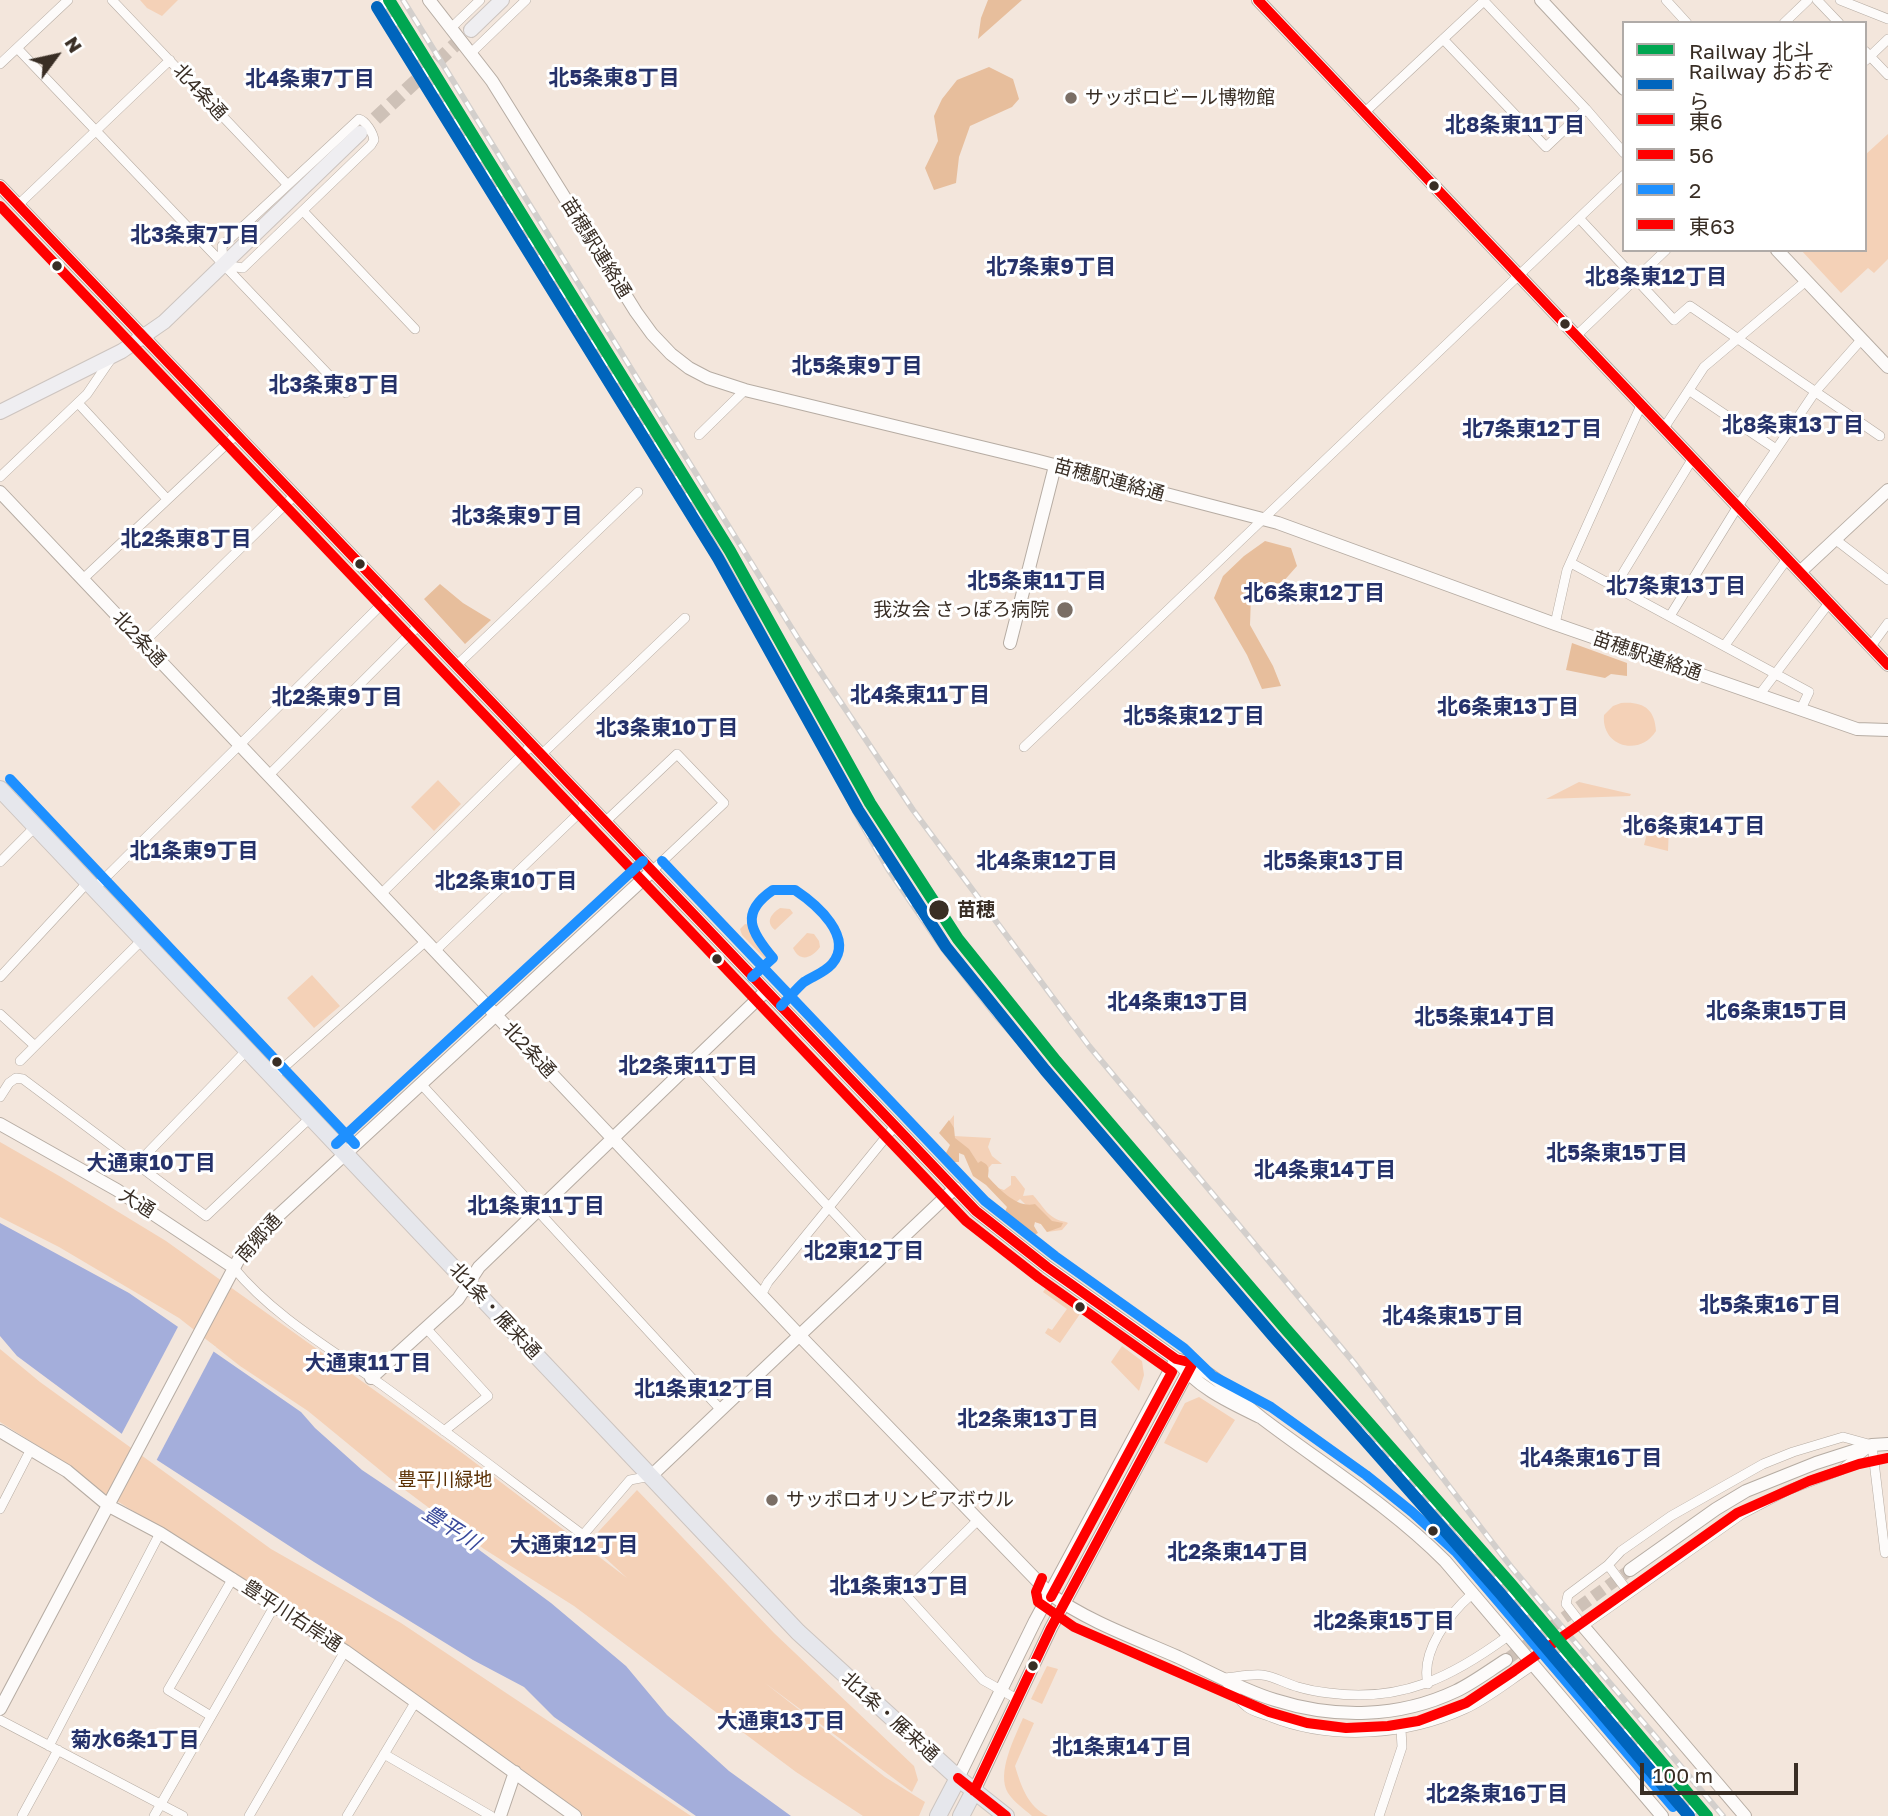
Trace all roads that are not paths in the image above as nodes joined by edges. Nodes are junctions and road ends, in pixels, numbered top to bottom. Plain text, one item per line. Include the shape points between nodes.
1 (68, 0) edge
2 (113, 0) edge
3 (429, 0) edge
4 (480, 0) edge
5 (502, 0) edge
6 (526, 0) edge
7 (1258, 0) edge
8 (1541, 0) edge
9 (1666, 0) edge
10 (1808, 0) edge
11 (1817, 0) edge
12 (1840, 0) edge
13 (1485, 1) edge
14 (1888, 19) edge
15 (1685, 21) edge
16 (1786, 21) edge
17 (1837, 21) edge
18 (450, 29) junction
19 (471, 30) tunnel mouth
20 (1443, 39) junction
21 (1888, 39) edge
22 (17, 48) junction
23 (471, 53) junction
24 (1867, 56) edge
25 (170, 60) junction
26 (0, 64) edge
27 (1888, 75) edge
28 (1622, 87) edge
29 (1586, 109) junction
30 (1365, 112) junction
31 (96, 131) junction
32 (360, 133) tunnel mouth
33 (1622, 151) edge
34 (1622, 177) edge
35 (287, 184) junction
36 (3, 194) edge
37 (18, 205) junction
38 (303, 211) junction
39 (1579, 218) junction
40 (1664, 252) edge
41 (1779, 252) edge
42 (223, 265) junction
43 (1519, 276) junction
44 (1635, 280) junction
45 (1807, 281) junction
46 (415, 329) dead end
47 (1576, 336) junction
48 (143, 337) junction
49 (1738, 338) junction
50 (1861, 340) junction
51 (114, 355) junction
52 (1888, 367) edge
53 (745, 390) junction
54 (1690, 391) junction
55 (1815, 392) junction
56 (345, 393) dead end
57 (78, 403) junction
58 (1642, 403) junction
59 (0, 412) edge
60 (1664, 428) junction
61 (236, 435) junction
62 (698, 435) dead end
63 (1880, 436) dead end
64 (1776, 449) junction
65 (1693, 458) junction
66 (1055, 466) junction
67 (0, 477) edge
68 (1888, 491) edge
69 (0, 492) edge
70 (638, 492) dead end
71 (294, 496) junction
72 (167, 499) junction
73 (1738, 506) junction
74 (1263, 519) junction
75 (1836, 540) junction
76 (1787, 559) junction
77 (1571, 563) junction
78 (1800, 572) junction
79 (83, 579) junction
80 (1888, 580) edge
81 (1615, 586) junction
82 (390, 596) junction
83 (1829, 603) junction
84 (1670, 616) junction
85 (685, 618) dead end
86 (1888, 623) edge
87 (1555, 624) junction
88 (418, 626) junction
89 (143, 643) junction
90 (1010, 643) dead end
91 (1725, 645) junction
92 (1871, 646) junction
93 (1888, 665) edge
94 (456, 666) junction
95 (1776, 673) junction
96 (1760, 694) junction
97 (1801, 709) junction
98 (1888, 730) edge
99 (239, 744) junction
100 (531, 745) junction
101 (1024, 747) dead end
102 (541, 755) junction
103 (269, 775) junction
104 (0, 789) edge
105 (586, 802) junction
106 (606, 822) junction
107 (35, 827) junction
108 (0, 862) edge
109 (652, 871) junction
110 (91, 886) junction
111 (381, 894) junction
112 (142, 940) junction
113 (430, 946) junction
114 (0, 977) edge
115 (766, 991) junction
116 (0, 1014) edge
117 (496, 1015) junction
118 (35, 1046) junction
119 (247, 1050) junction
120 (20, 1061) dead end
121 (693, 1062) junction
122 (273, 1077) junction
123 (421, 1084) junction
124 (0, 1097) edge
125 (311, 1117) junction
126 (0, 1124) edge
127 (895, 1126) junction
128 (612, 1138) junction
129 (345, 1154) junction
130 (136, 1165) junction
131 (955, 1188) junction
132 (830, 1208) junction
133 (539, 1209) junction
134 (879, 1261) junction
135 (233, 1267) junction
136 (468, 1283) junction
137 (761, 1295) junction
138 (426, 1328) junction
139 (800, 1336) junction
140 (1176, 1359) junction
141 (1190, 1368) junction
142 (372, 1378) junction
143 (722, 1410) junction
144 (0, 1431) edge
145 (444, 1431) junction
146 (1888, 1444) edge
147 (1872, 1446) junction
148 (32, 1449) junction
149 (651, 1476) junction
150 (111, 1501) junction
151 (0, 1509) edge
152 (977, 1521) junction
153 (160, 1533) junction
154 (1885, 1553) dead end
155 (1608, 1565) junction
156 (1630, 1570) tunnel mouth
157 (233, 1578) junction
158 (1629, 1593) junction
159 (1050, 1594) junction
160 (1472, 1594) junction
161 (1063, 1604) junction
162 (275, 1605) junction
163 (1583, 1626) junction
164 (1508, 1636) junction
165 (345, 1651) junction
166 (1506, 1660) tunnel mouth
167 (1532, 1666) junction
168 (1223, 1677) junction
169 (1427, 1684) junction
170 (1001, 1691) junction
171 (1017, 1699) junction
172 (416, 1701) junction
173 (0, 1709) edge
174 (211, 1716) junction
175 (0, 1720) edge
176 (1401, 1729) junction
177 (53, 1748) junction
178 (384, 1754) junction
179 (515, 1772) junction
180 (958, 1778) junction
181 (974, 1791) junction
182 (161, 1805) junction
183 (940, 1812) edge
184 (22, 1816) edge
185 (155, 1816) edge
186 (183, 1816) edge
187 (249, 1816) edge
188 (347, 1816) edge
189 (491, 1816) edge
190 (500, 1816) edge
191 (575, 1816) edge
192 (961, 1816) edge
193 (1006, 1816) edge
194 (1379, 1816) edge
195 (1662, 1816) edge
196 (1745, 1816) edge

1 - 22 street
2 - 25 street, 北4条通
3 - 18 street
4 - 18 street
5 - 19 main road
6 - 23 street
7 - 30 street
8 - 28 street
9 - 15 street
10 - 16 street
11 - 17 street
12 - 14 street
13 - 20 street
13 - 29 street
18 - 23 street, 苗穂駅連絡通
20 - 29 street via 1546,147
20 - 30 street
21 - 24 street
22 - 26 street
22 - 31 street
23 - 53 street, 苗穂駅連絡通 via 652,334 689,368
24 - 27 street
25 - 31 street
25 - 35 street, 北4条通
29 - 33 street
30 - 43 street
31 - 37 street
31 - 42 street
32 - 42 main road
34 - 39 street
35 - 38 street via 355,120 363,120 373,135 371,145
35 - 42 street via 222,246
36 - 37 street
37 - 48 street
38 - 42 street via 243,268
38 - 46 street
39 - 43 street
39 - 44 street
40 - 44 street
41 - 45 street
42 - 48 main road
42 - 56 street
43 - 47 street
43 - 74 street
44 - 47 street
44 - 49 street via 1674,320 1690,306
45 - 49 street
45 - 50 street
47 - 58 street
48 - 51 main road
48 - 61 street
49 - 54 street via 1704,367
49 - 55 street
50 - 52 street
50 - 55 street
51 - 57 street
51 - 59 main road
53 - 62 street
53 - 66 street, 苗穂駅連絡通
54 - 60 street
54 - 64 street
55 - 63 street
55 - 64 street
57 - 67 street
57 - 72 street
58 - 60 street
58 - 77 street
60 - 65 street
61 - 71 street
61 - 72 street
64 - 73 street
65 - 73 street
65 - 81 street
66 - 74 street, 苗穂駅連絡通
66 - 90 street
68 - 75 street
69 - 79 street, 北2条通
70 - 94 street
71 - 82 street
71 - 89 street
72 - 79 street
73 - 76 street
73 - 84 street
74 - 87 street, 苗穂駅連絡通
74 - 101 street
75 - 78 street
75 - 80 street
76 - 78 street
76 - 91 street
77 - 81 street
77 - 87 street
78 - 83 street
79 - 89 street, 北2条通
81 - 84 street
82 - 88 street
82 - 99 street
83 - 92 street
83 - 95 street
84 - 91 street
85 - 102 street
86 - 92 street
87 - 96 street, 苗穂駅連絡通
88 - 94 street
88 - 103 street
89 - 99 street, 北2条通
91 - 95 street
92 - 93 street
94 - 100 street
95 - 96 street
95 - 97 street via 1809,692
96 - 97 street, 苗穂駅連絡通
97 - 98 street, 苗穂駅連絡通 via 1857,729
99 - 103 street, 北2条通
99 - 110 street
100 - 102 street
100 - 111 street
102 - 105 street
103 - 111 street, 北2条通
104 - 107 highway, 北1条・雁来通
105 - 106 street
105 - 113 street via 575,817
106 - 109 street
106 - 109 street via 677,754 706,783 724,803
107 - 108 street
107 - 110 highway, 北1条・雁来通
109 - 115 street
109 - 117 street, 南郷通
110 - 112 highway, 北1条・雁来通
110 - 114 street
111 - 113 street, 北2条通
112 - 118 street
112 - 119 highway, 北1条・雁来通
113 - 117 street, 北2条通
113 - 122 street
115 - 121 street
115 - 127 street
116 - 118 street
117 - 123 street, 南郷通
117 - 128 street, 北2条通
118 - 120 street
119 - 122 highway, 北1条・雁来通
119 - 130 street
121 - 128 street
121 - 132 street
122 - 125 highway, 北1条・雁来通
123 - 129 street, 南郷通
123 - 133 street
124 - 130 street via 9,1083 23,1079
125 - 129 highway, 北1条・雁来通
125 - 130 street via 206,1216
126 - 135 street, 大通 via 117,1190
127 - 131 street
127 - 132 street
128 - 133 street
128 - 137 street, 北2条通
129 - 135 street, 南郷通 via 268,1225
129 - 136 highway, 北1条・雁来通
131 - 134 street
131 - 140 street via 999,1231
132 - 134 street
132 - 137 street
133 - 136 street via 478,1267
133 - 143 street
134 - 139 street
135 - 142 street via 271,1306
135 - 150 street, 南郷通
136 - 138 street via 458,1299
136 - 149 highway, 北1条・雁来通
137 - 139 street, 北2条通
138 - 142 street
138 - 145 street via 488,1396
139 - 143 street
139 - 152 street, 北2条通
140 - 141 street
140 - 159 street
141 - 160 street via 1234,1393 1385,1507 1417,1533
141 - 161 street
142 - 145 street
143 - 149 street
144 - 148 street, 豊平川右岸通
145 - 149 street via 583,1535 630,1480
146 - 147 street
147 - 154 street
147 - 155 street via 1843,1437 1763,1464 1671,1516
147 - 156 street via 1785,1474 1746,1492
147 - 158 street via 1841,1470 1742,1514
148 - 150 street, 豊平川右岸通
148 - 151 street
149 - 180 highway, 北1条・雁来通 via 798,1632
150 - 153 street, 豊平川右岸通
150 - 173 street, 南郷通
152 - 159 street, 北2条通
152 - 170 street via 904,1593 984,1680
153 - 157 street, 豊平川右岸通
153 - 177 street
155 - 158 street
155 - 163 street via 1568,1595 1566,1604
157 - 162 street, 豊平川右岸通
157 - 174 street via 168,1690
158 - 163 street
159 - 161 street, 北2条通
159 - 170 street
160 - 164 street
160 - 169 street via 1453,1612 1436,1642 1425,1671
161 - 168 street, 北2条通
161 - 171 street
162 - 165 street, 豊平川右岸通
162 - 174 street
163 - 196 street
164 - 167 street
164 - 169 street
165 - 172 street, 豊平川右岸通
165 - 187 street
166 - 168 street, 北2条通 via 1458,1691 1386,1712 1308,1709
167 - 176 street via 1465,1709
167 - 195 street
168 - 169 street via 1263,1675 1297,1687 1358,1695
168 - 176 street via 1246,1707 1282,1721 1333,1731
170 - 171 street
170 - 180 street
171 - 181 street
172 - 178 street
172 - 179 street, 豊平川右岸通
174 - 182 street
175 - 177 street
176 - 194 street via 1402,1747
177 - 182 street
177 - 184 street
178 - 188 street
178 - 189 street
179 - 190 street
179 - 191 street, 豊平川右岸通
180 - 181 highway, 北1条・雁来通
180 - 183 highway
181 - 192 highway
181 - 193 highway, 北1条・雁来通
182 - 185 street
182 - 186 street

